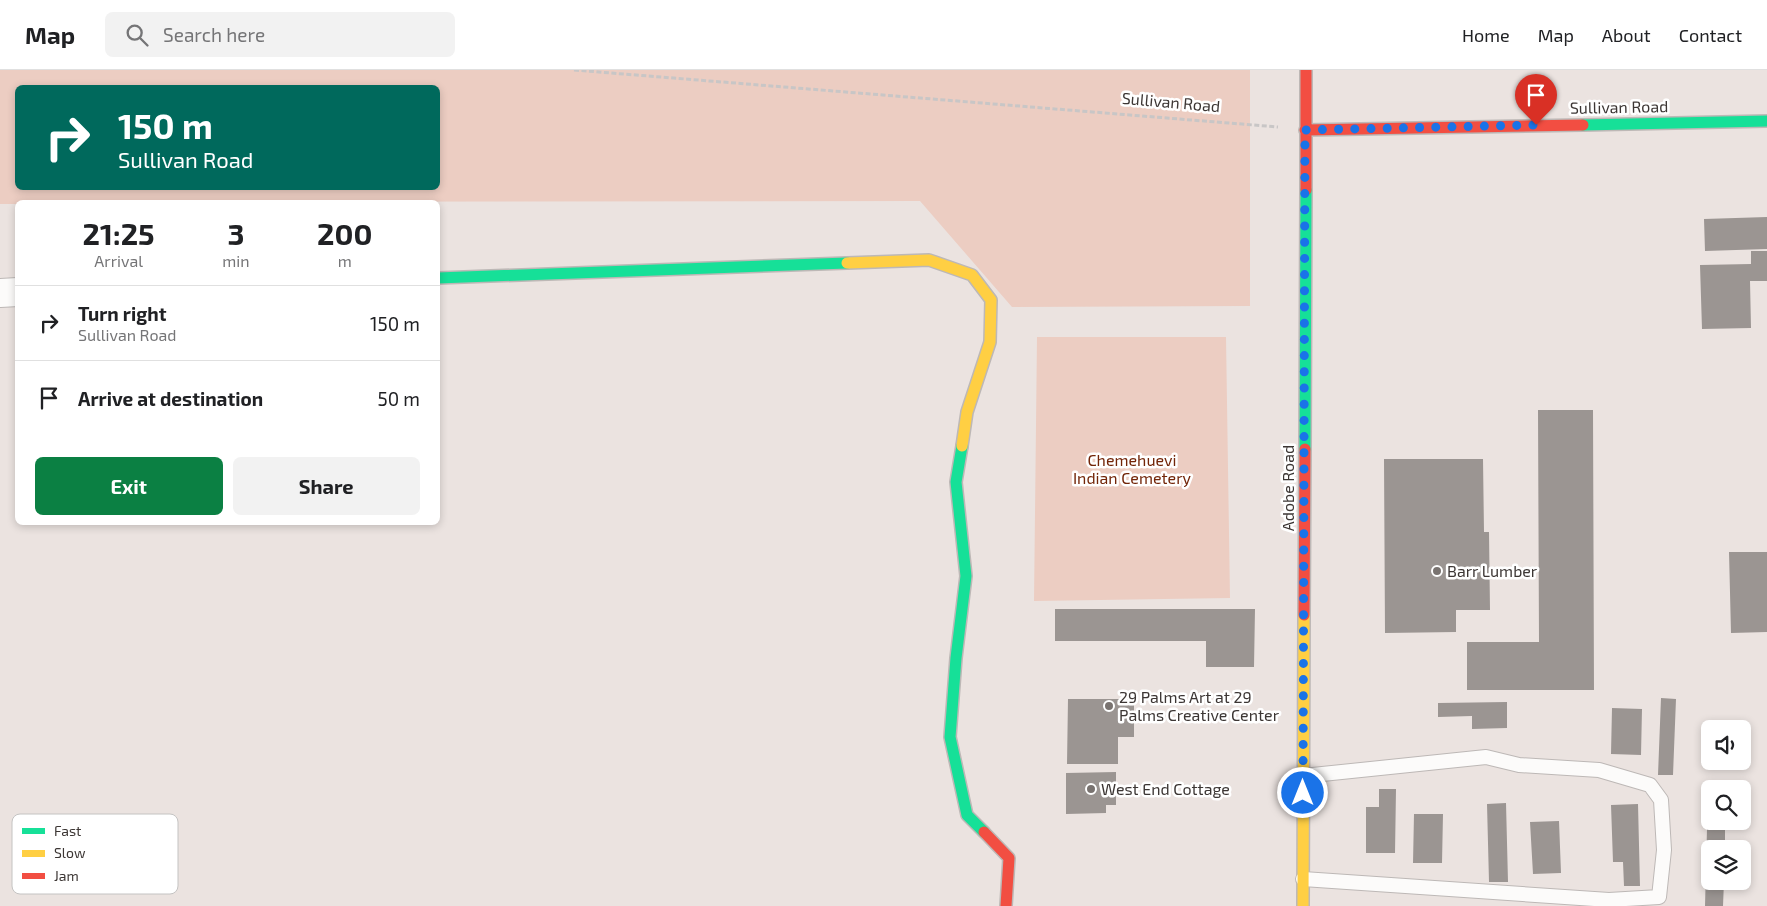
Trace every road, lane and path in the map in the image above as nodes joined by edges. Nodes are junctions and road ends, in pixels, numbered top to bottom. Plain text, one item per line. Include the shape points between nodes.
1 (574, 70) edge
2 (1306, 70) edge
3 (1767, 121) edge
4 (1305, 130) junction
5 (440, 278) edge
6 (15, 292) edge
7 (0, 293) edge
8 (1303, 776) junction
9 (1303, 879) junction
10 (1006, 906) edge
11 (1303, 906) edge

1 - 4 path, Sullivan Road
2 - 4 street, Adobe Road
3 - 4 street, Sullivan Road
4 - 8 street, Adobe Road
5 - 10 street via 929,260 972,276 991,300 990,342 967,412 956,482 966,576 950,737 967,815 1009,858
6 - 7 street
8 - 9 street, Adobe Road
8 - 9 lane via 1486,756 1519,765 1599,770 1650,785 1661,800 1664,850 1659,897 1608,900
9 - 11 street, Adobe Road

